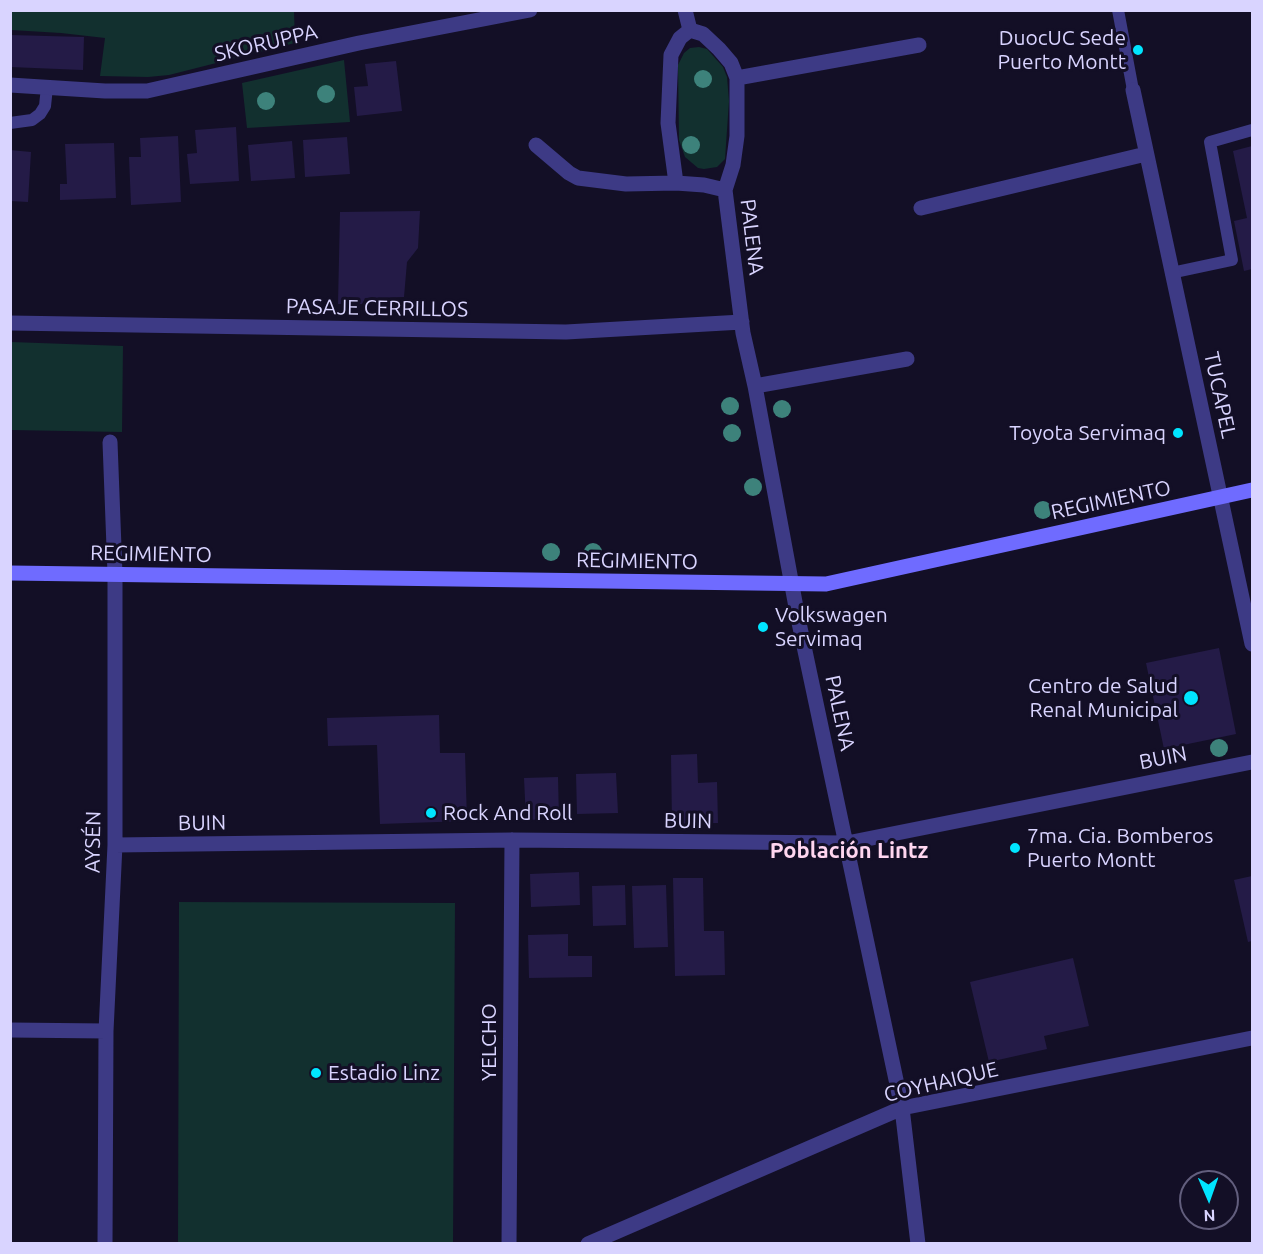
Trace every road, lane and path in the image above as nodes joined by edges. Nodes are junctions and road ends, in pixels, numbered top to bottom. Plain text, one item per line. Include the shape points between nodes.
1 (530, 10) edge
2 (685, 10) edge
3 (1118, 10) edge
4 (690, 30) junction
5 (919, 45) dead end
6 (737, 78) junction
7 (10, 85) edge
8 (47, 87) junction
9 (1133, 90) joint
10 (10, 123) edge
11 (1252, 130) edge
12 (536, 145) dead end
13 (1146, 154) junction
14 (676, 183) junction
15 (725, 190) junction
16 (921, 207) dead end
17 (1172, 273) junction
18 (742, 322) junction
19 (10, 323) edge
20 (907, 359) dead end
21 (755, 386) junction
22 (110, 442) dead end
23 (1252, 490) edge
24 (1220, 497) junction
25 (10, 573) edge
26 (115, 574) junction
27 (793, 584) junction
28 (1252, 644) edge
29 (1252, 762) edge
30 (512, 840) junction
31 (847, 843) junction
32 (115, 845) junction
33 (10, 1030) edge
34 (106, 1031) junction
35 (1252, 1038) edge
36 (902, 1108) junction
37 (105, 1244) edge
38 (509, 1244) edge
39 (588, 1244) edge
40 (918, 1244) edge

1 - 8 street, SKORUPPA via 359,43 147,91
2 - 4 street
3 - 9 lane
4 - 6 street via 703,33 719,49
4 - 14 street via 670,55 668,123
5 - 6 street
6 - 15 street, PALENA via 737,136
7 - 8 street, SKORUPPA
8 - 10 lane via 40,114 32,120
9 - 13 street, TUCAPEL
11 - 17 lane via 1210,142 1232,260
12 - 14 street, PALENA via 578,178 626,184
13 - 16 street
13 - 17 street, TUCAPEL
14 - 15 street, PALENA
15 - 18 street, PALENA
17 - 24 street, TUCAPEL
18 - 19 street, PASAJE CERRILLOS via 566,332
18 - 21 street, PALENA
20 - 21 street
21 - 27 street, PALENA
22 - 26 street, AYSÉN
23 - 24 main road, REGIMIENTO
24 - 27 main road, REGIMIENTO via 835,583
24 - 28 street, TUCAPEL
25 - 26 main road, REGIMIENTO
26 - 27 main road, REGIMIENTO
26 - 32 street, AYSÉN
27 - 31 street, PALENA
29 - 31 street, BUIN
30 - 31 street, BUIN
30 - 32 street, BUIN
30 - 38 street, YELCHO
31 - 36 street, PALENA
32 - 34 street, AYSÉN
33 - 34 street
34 - 37 street, AYSÉN
35 - 36 street, COYHAIQUE
36 - 39 street, COYHAIQUE
36 - 40 street, PALENA

